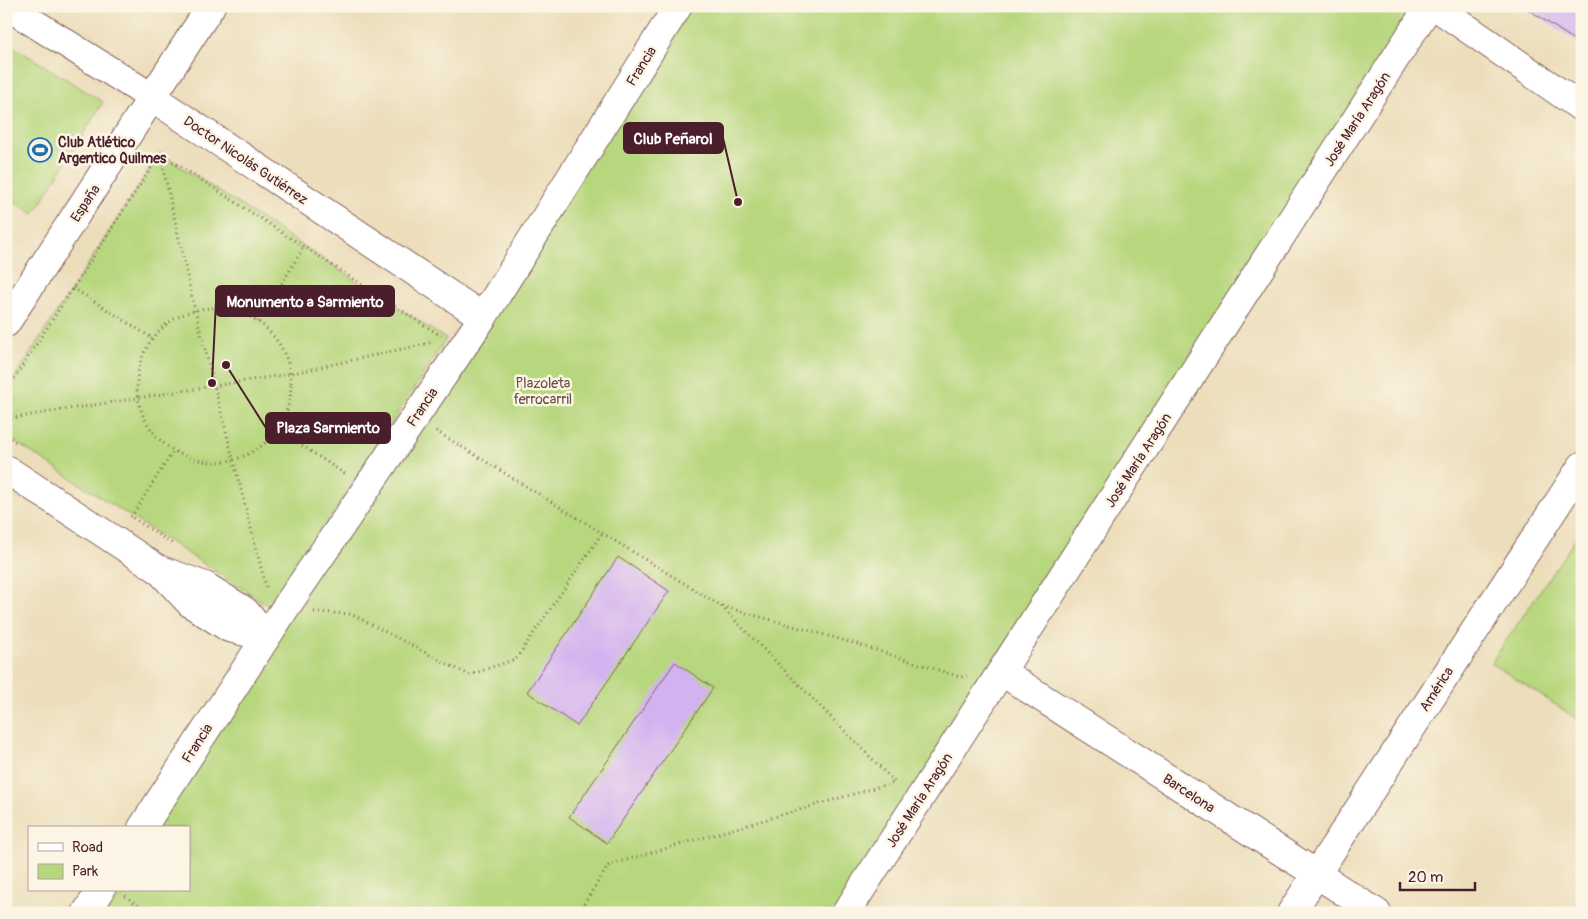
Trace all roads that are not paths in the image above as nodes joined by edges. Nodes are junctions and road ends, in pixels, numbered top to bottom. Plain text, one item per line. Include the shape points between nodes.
1 (7, 6) edge
2 (211, 6) edge
3 (678, 6) edge
4 (1429, 6) edge
5 (1435, 6) edge
6 (153, 98) junction
7 (1582, 108) edge
8 (483, 317) junction
9 (6, 323) edge
10 (1582, 466) edge
11 (6, 469) edge
12 (266, 637) junction
13 (1002, 672) junction
14 (143, 826) edge
15 (1315, 874) junction
16 (109, 892) edge
17 (86, 913) edge
18 (846, 913) edge
19 (1292, 913) edge
20 (1377, 913) edge

1 - 6 street, Doctor Nicolás Gutiérrez
2 - 6 street, España
3 - 8 street, Francia
4 - 13 street, José María Aragón
5 - 7 street
6 - 8 street, Doctor Nicolás Gutiérrez
6 - 9 street, España
8 - 12 street, Francia
10 - 15 street, América
11 - 12 street via 158,569 190,603 229,628
12 - 14 street, Francia
13 - 15 street, Barcelona
13 - 18 street, José María Aragón
15 - 19 street, América
15 - 20 street, Barcelona
16 - 17 street

